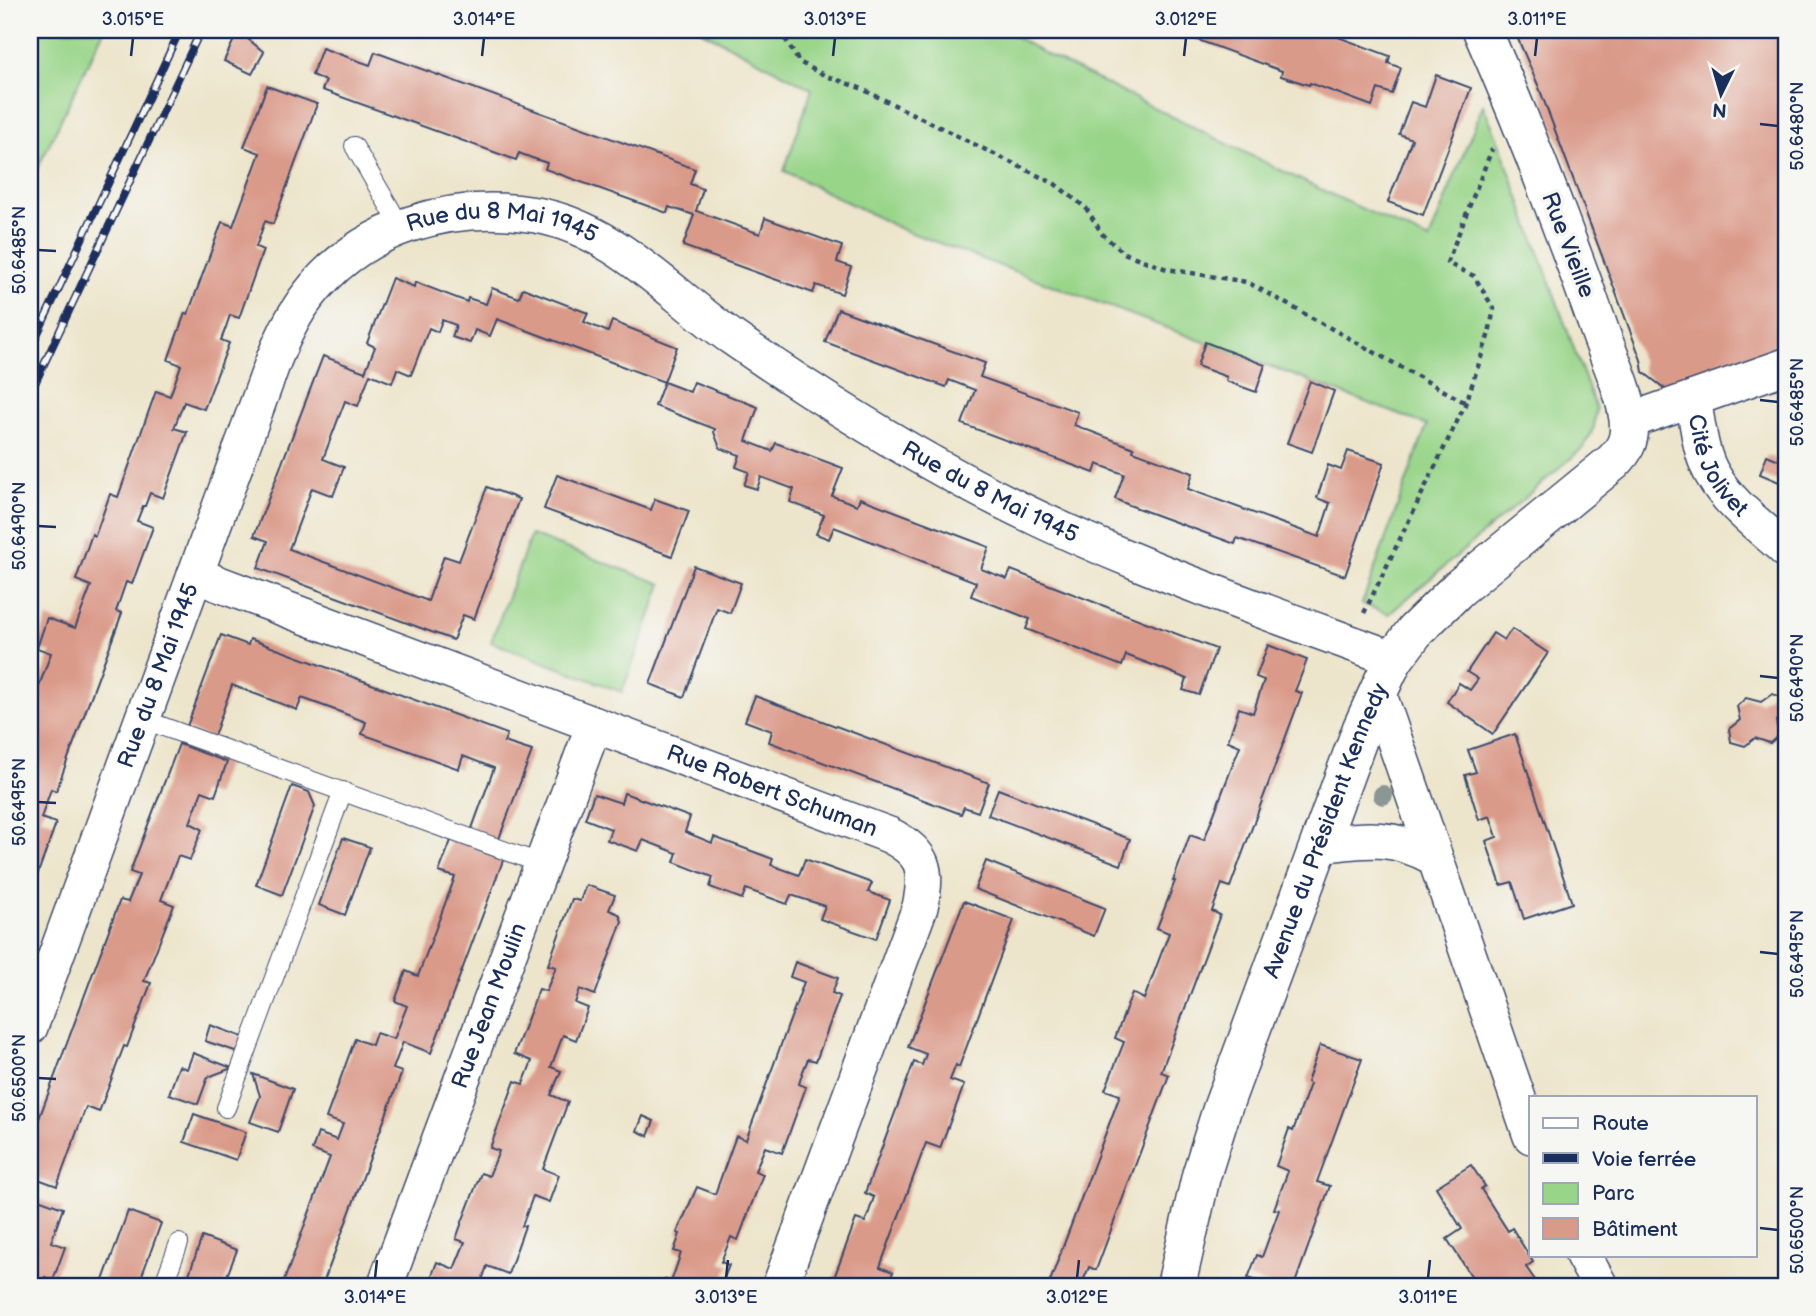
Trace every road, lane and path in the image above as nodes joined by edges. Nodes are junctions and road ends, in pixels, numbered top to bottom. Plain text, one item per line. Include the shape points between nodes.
1 (780, 30) edge
2 (1482, 30) edge
3 (1509, 95) junction
4 (354, 146) dead end
5 (401, 227) junction
6 (1786, 366) edge
7 (1693, 399) junction
8 (1466, 403) junction
9 (1629, 421) junction
10 (1613, 462) joint
11 (1786, 550) edge
12 (195, 575) junction
13 (1351, 643) junction
14 (1386, 675) junction
15 (142, 719) junction
16 (594, 725) junction
17 (343, 792) junction
18 (1319, 845) junction
19 (1435, 858) junction
20 (542, 864) junction
21 (30, 1027) edge
22 (226, 1108) dead end
23 (1529, 1130) edge
24 (179, 1242) dead end
25 (1584, 1256) edge
26 (163, 1286) edge
27 (385, 1286) edge
28 (780, 1286) edge
29 (1176, 1286) edge
30 (1600, 1286) edge

1 - 8 path via 799,62 1055,184 1086,208 1103,235 1124,253 1167,269 1247,282
2 - 3 street, Rue Vieille
3 - 8 path via 1447,263 1474,276 1493,309
3 - 9 street, Rue Vieille
4 - 5 lane
5 - 12 street, Rue du 8 Mai 1945 via 342,260 296,314 274,359
5 - 13 street, Rue du 8 Mai 1945 via 441,215 491,211 538,216 591,233 762,358 966,482 1091,542
6 - 7 street
7 - 9 street
7 - 11 street, Cité Jolivet via 1712,476
8 - 13 path
9 - 10 street, Rue Vieille via 1628,441
10 - 14 street, Avenue du Président Kennedy via 1459,588 1415,631
12 - 15 street, Rue du 8 Mai 1945
12 - 16 street, Rue Robert Schuman
13 - 14 street, Rue du 8 Mai 1945
14 - 18 street, Avenue du Président Kennedy
14 - 19 street
15 - 17 lane
15 - 21 street, Rue du 8 Mai 1945
16 - 20 street, Rue Jean Moulin
16 - 28 street, Rue Robert Schuman via 889,835 914,850 921,862 920,907
17 - 20 lane
17 - 22 lane
18 - 19 street via 1382,839
18 - 29 street, Avenue du Président Kennedy via 1210,1145
19 - 23 street
20 - 27 street, Rue Jean Moulin
24 - 26 lane
25 - 30 street

